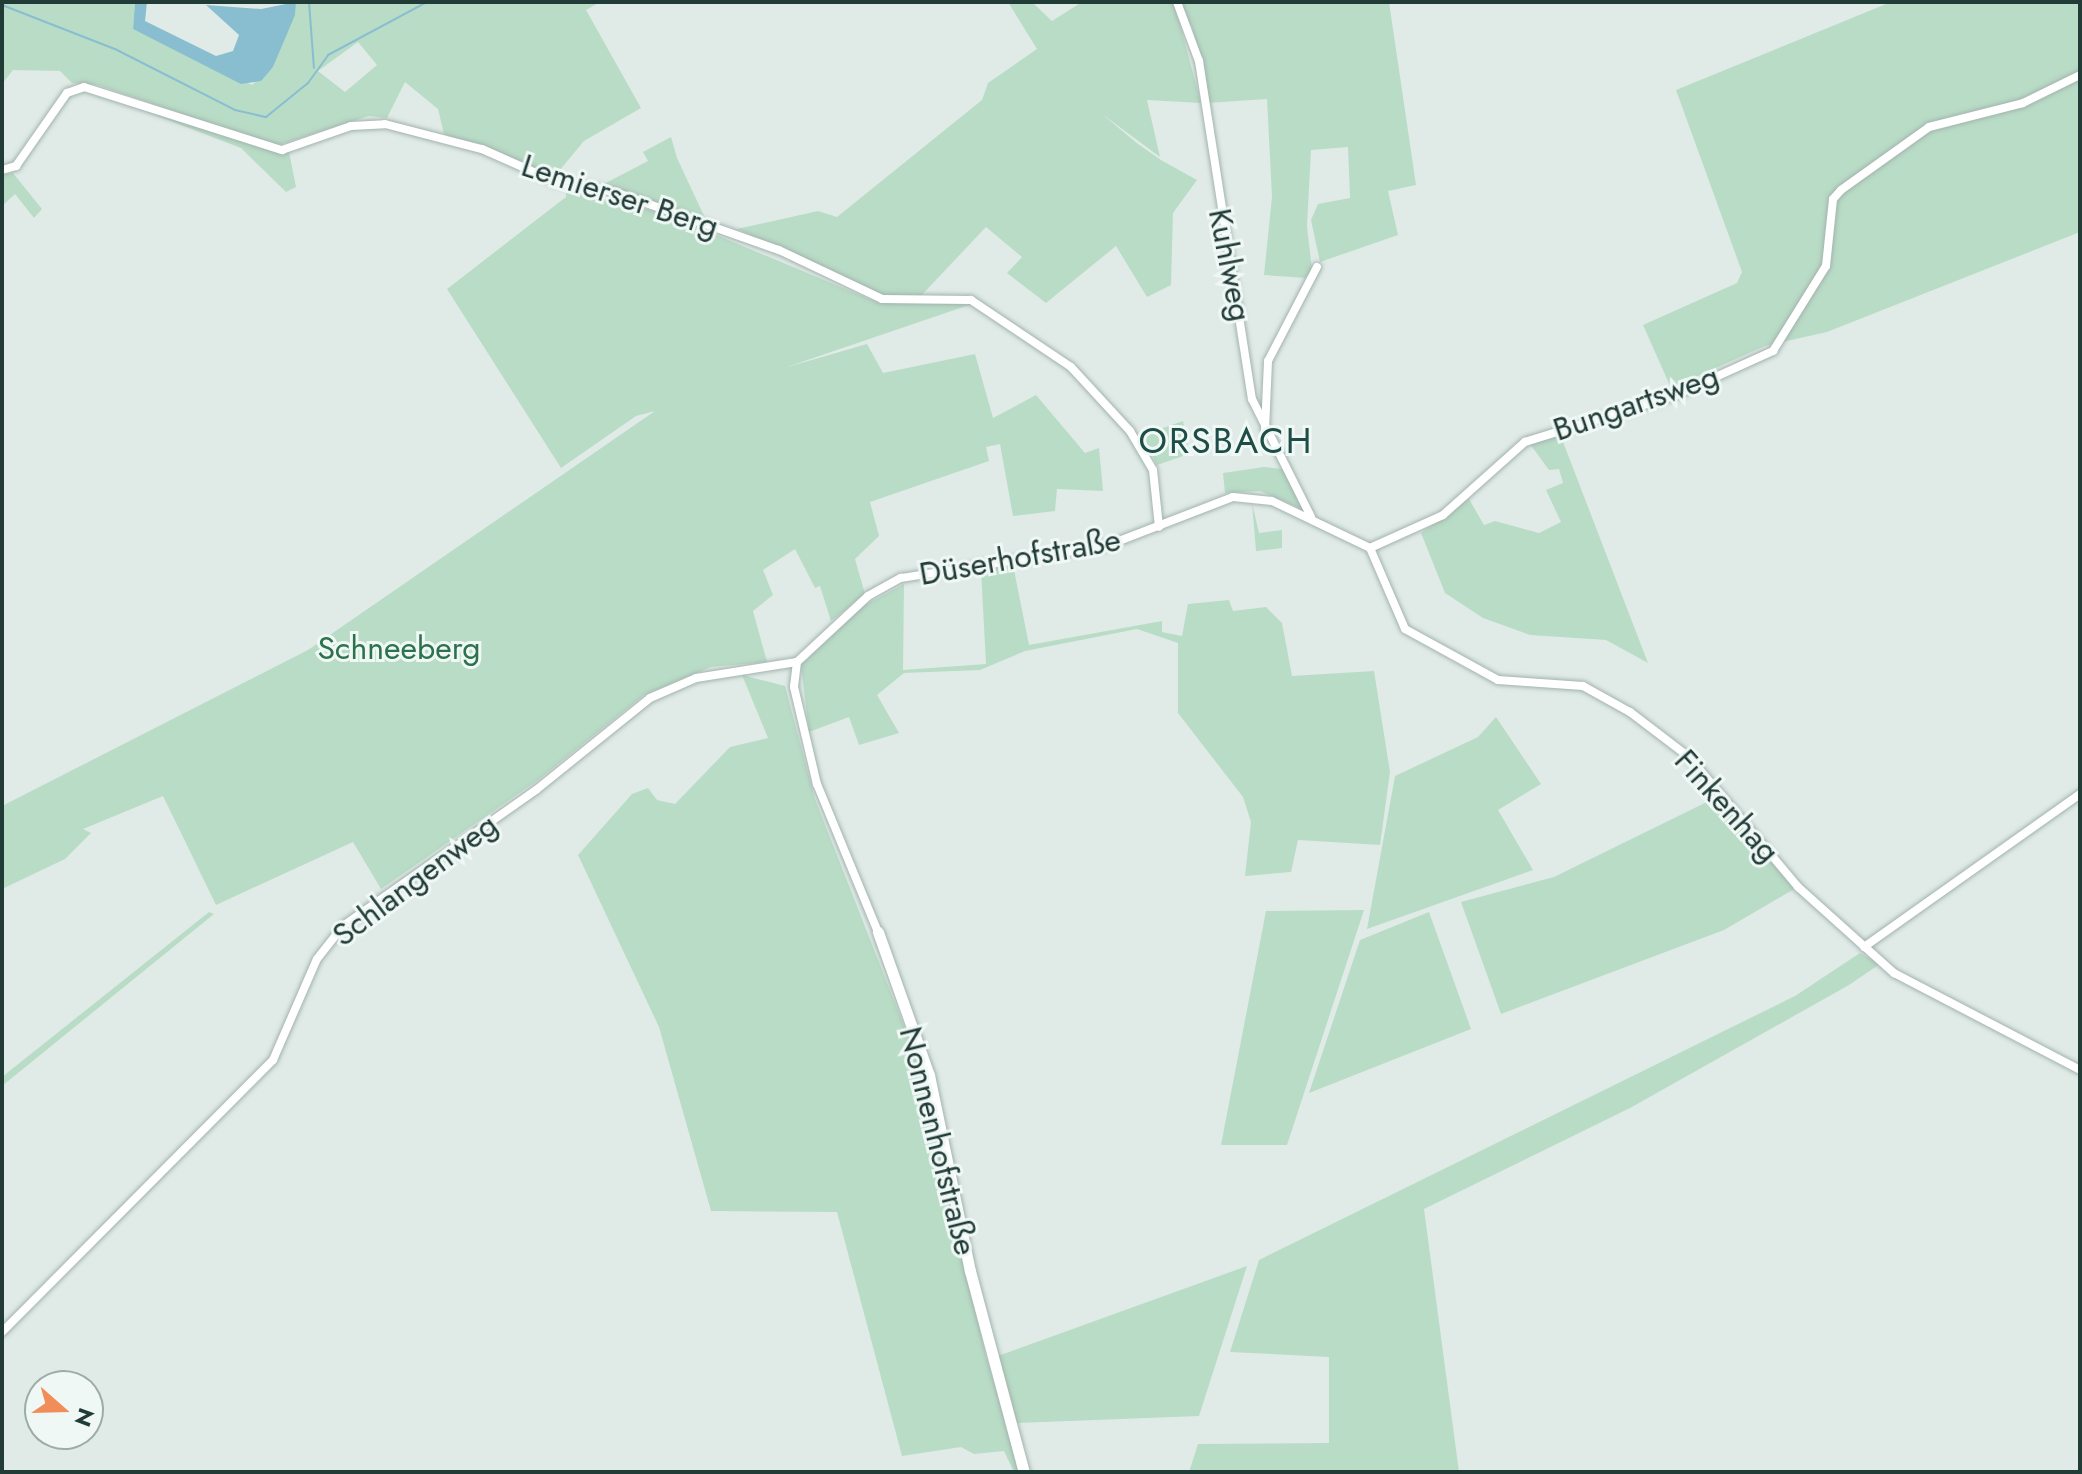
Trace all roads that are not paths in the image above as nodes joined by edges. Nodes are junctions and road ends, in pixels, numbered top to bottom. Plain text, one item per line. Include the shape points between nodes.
1 (1177, 2) edge
2 (2080, 75) edge
3 (2, 170) edge
4 (1317, 267) dead end
5 (1265, 430) junction
6 (1311, 517) junction
7 (1159, 527) junction
8 (1370, 548) junction
9 (797, 662) junction
10 (778, 669) junction
11 (794, 679) junction
12 (2080, 794) edge
13 (878, 932) joint
14 (1864, 947) junction
15 (2080, 1070) edge
16 (2, 1332) edge
17 (1024, 1472) edge

1 - 5 street, Kuhlweg via 1199,61 1252,399
2 - 8 street, Bungartsweg via 2023,103 1929,127 1841,190 1833,199 1826,266 1773,351 1676,395 1525,442 1443,515
3 - 7 street, Lemierser Berg via 16,166 67,93 84,87 282,150 360,124 385,124 482,149 556,182 645,202 779,250 882,299 971,300 1071,367 1130,431 1153,470
4 - 5 street via 1268,361
5 - 6 street, Kuhlweg via 1296,477
6 - 7 street, Düserhofstraße via 1245,496
6 - 8 street, Düserhofstraße
7 - 9 street, Düserhofstraße via 1106,546 901,578 868,596
8 - 14 street, Finkenhag via 1398,623 1476,671 1533,687 1583,686 1657,732 1689,757 1798,887
9 - 10 street, Düserhofstraße
9 - 11 street, Nonnenhofstraße
10 - 11 street
10 - 16 street, Schlangenweg via 701,677 650,698 536,790 343,926 317,959 273,1060
11 - 13 street, Nonnenhofstraße via 826,813
12 - 14 street
13 - 17 street, Nonnenhofstraße via 929,1075 970,1271
14 - 15 street, Finkenhag via 1894,973

